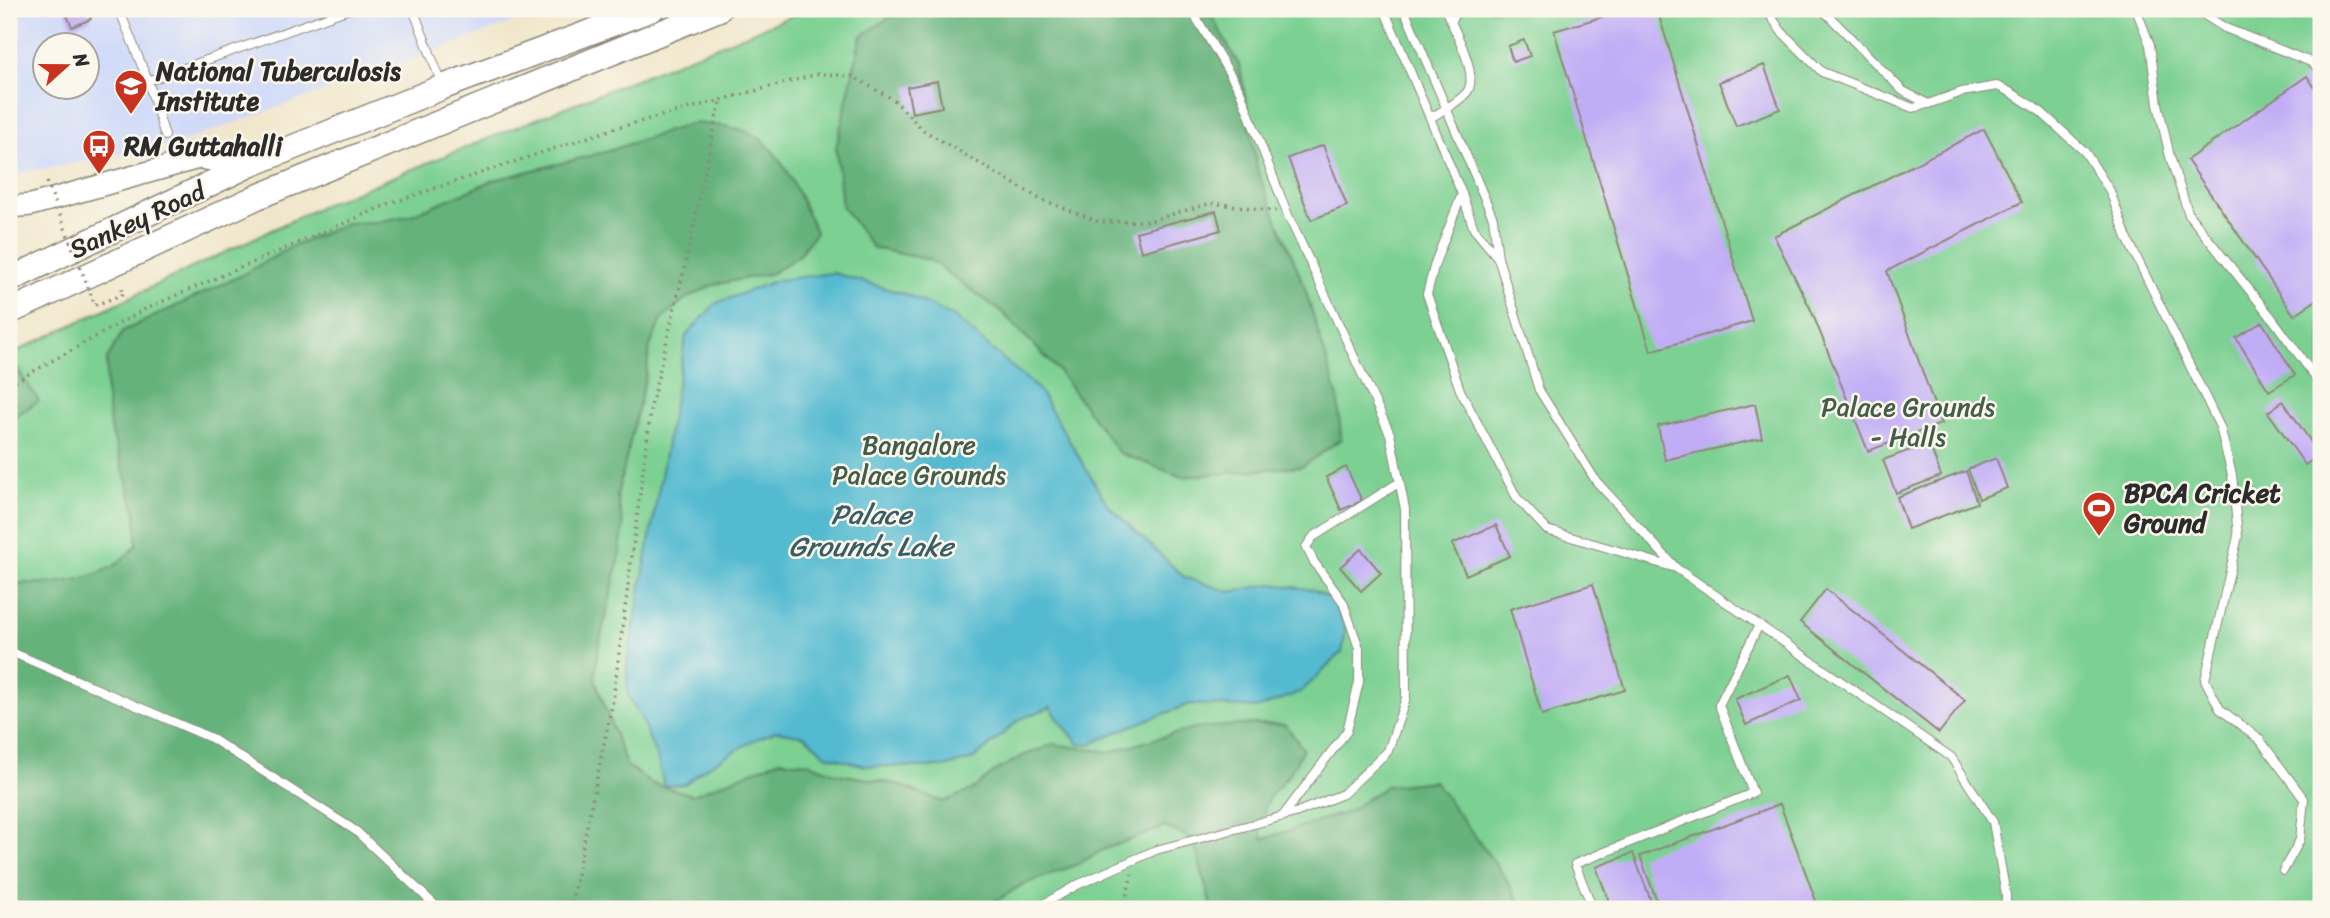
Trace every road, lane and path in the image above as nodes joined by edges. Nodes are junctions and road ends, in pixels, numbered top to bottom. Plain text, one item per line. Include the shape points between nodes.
1 (119, 9) edge
2 (349, 9) edge
3 (413, 9) edge
4 (652, 9) edge
5 (719, 9) edge
6 (1191, 9) edge
7 (1384, 9) edge
8 (1404, 9) edge
9 (1445, 9) edge
10 (1458, 9) edge
11 (1766, 9) edge
12 (1825, 9) edge
13 (2136, 9) edge
14 (2194, 9) edge
15 (2313, 9) edge
16 (2321, 18) edge
17 (1451, 22) junction
18 (2321, 70) edge
19 (148, 81) junction
20 (443, 87) junction
21 (722, 100) junction
22 (1928, 104) junction
23 (1446, 109) junction
24 (1430, 118) junction
25 (165, 136) dead end
26 (249, 165) junction
27 (47, 182) dead end
28 (1462, 194) junction
29 (31, 205) junction
30 (9, 208) edge
31 (1287, 213) junction
32 (9, 219) edge
33 (1498, 258) junction
34 (9, 280) edge
35 (121, 286) dead end
36 (9, 312) edge
37 (9, 385) edge
38 (2321, 385) edge
39 (1400, 482) junction
40 (1676, 568) junction
41 (1759, 625) junction
42 (9, 651) edge
43 (1282, 817) junction
44 (1136, 859) junction
45 (2283, 871) dead end
46 (439, 909) edge
47 (570, 909) edge
48 (1035, 909) edge
49 (1124, 909) edge
50 (1593, 909) edge
51 (2006, 909) edge

1 - 19 lane
2 - 19 lane
3 - 20 lane
4 - 20 main road, Sankey Road
5 - 36 main road, Sankey Road via 257,197
6 - 31 lane via 1240,91
7 - 24 lane
8 - 23 lane
9 - 17 lane
10 - 17 lane
11 - 22 lane via 1822,72 1913,108
12 - 22 lane via 1903,91
13 - 38 lane via 2150,45 2169,156 2189,215
14 - 18 lane via 2225,29
15 - 16 lane
17 - 23 lane via 1471,75 1466,93
19 - 25 lane
20 - 26 main road, Sankey Road
21 - 31 path via 818,74 852,76 894,100 923,131 1038,198 1099,222 1149,221 1211,203
21 - 37 path via 616,128 391,203 147,308
21 - 47 path via 652,402 612,700
22 - 45 lane via 1997,86 2041,112 2085,152 2110,191 2127,238 2220,427 2232,475 2238,536 2205,681 2221,709 2260,740 2304,799 2300,839
23 - 24 lane
23 - 33 lane via 1493,218
24 - 28 lane
26 - 29 street via 199,158
26 - 34 main road, Sankey Road
27 - 35 path, bridge via 94,305 124,294
28 - 33 lane via 1474,229
28 - 40 lane via 1427,295 1460,390 1517,498 1547,530
29 - 30 street
29 - 32 street
31 - 39 lane via 1390,434
33 - 40 lane via 1539,390 1596,481
39 - 43 lane via 1405,509 1406,698 1388,751 1343,794
39 - 43 lane via 1313,537 1306,547 1343,602 1359,648 1359,682 1348,731
40 - 41 lane
41 - 50 lane via 1719,705 1753,793 1575,864
41 - 51 lane via 1951,757 1993,822
42 - 46 lane via 211,738 356,831
43 - 44 lane
44 - 48 lane
44 - 49 path

